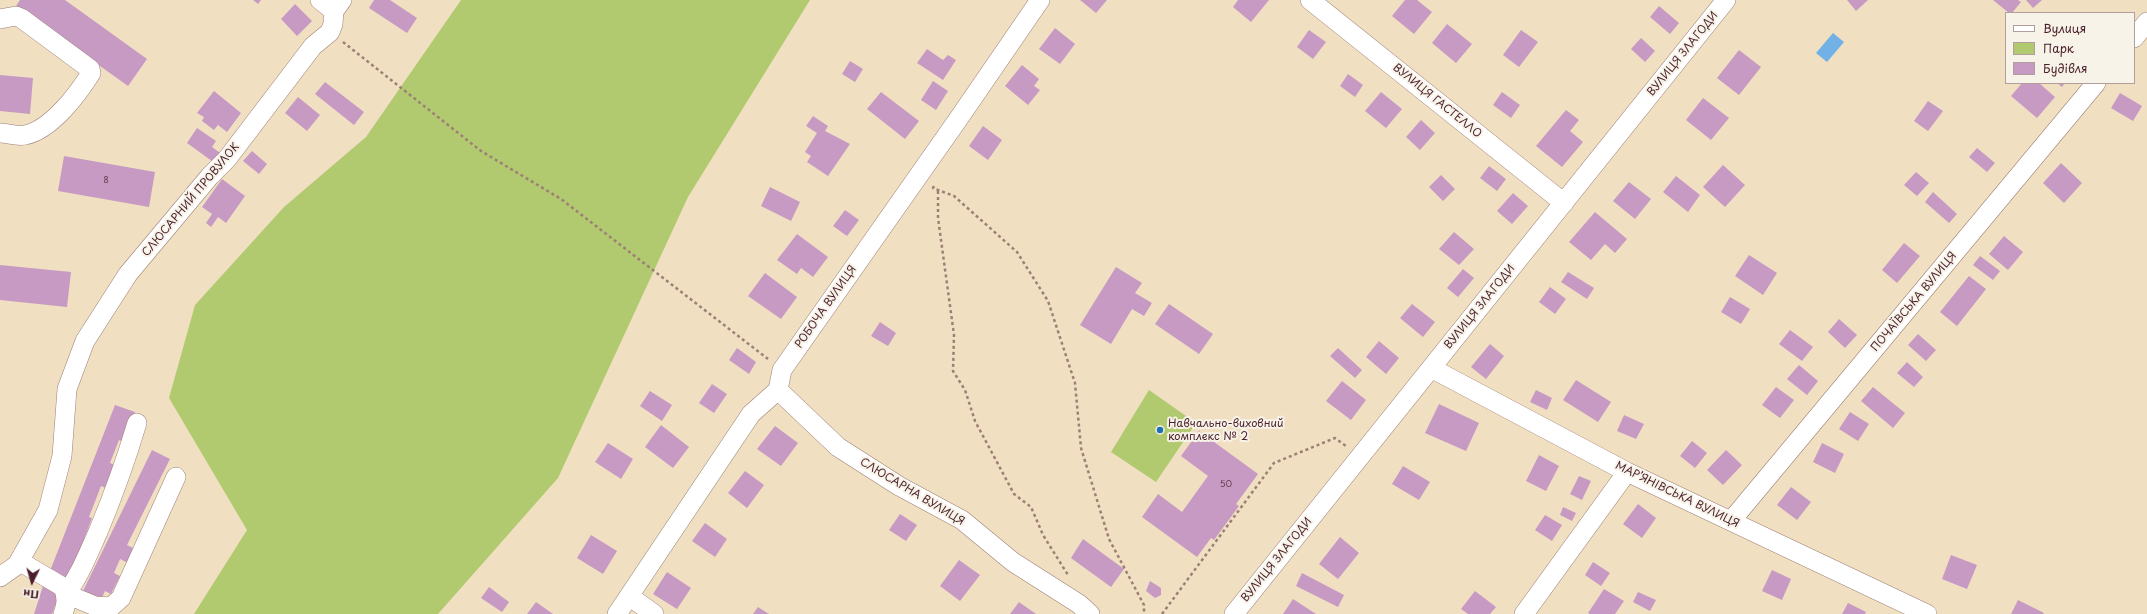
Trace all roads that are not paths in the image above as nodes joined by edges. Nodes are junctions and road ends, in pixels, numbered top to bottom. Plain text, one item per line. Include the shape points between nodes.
1 (1040, 0) edge
2 (1310, 0) edge
3 (1726, 0) edge
4 (332, 4) edge
5 (0, 19) edge
6 (2147, 22) edge
7 (2135, 37) edge
8 (2095, 84) edge
9 (0, 133) edge
10 (1564, 203) junction
11 (1431, 368) junction
12 (778, 390) junction
13 (137, 423) dead end
14 (1627, 472) junction
15 (176, 477) dead end
16 (1731, 521) junction
17 (18, 562) junction
18 (0, 577) edge
19 (66, 594) junction
20 (629, 596) junction
21 (1914, 611) edge
22 (64, 614) edge
23 (617, 614) edge
24 (654, 614) edge
25 (1090, 614) edge
26 (1234, 614) edge
27 (1524, 614) edge

1 - 12 street, РОБОЧА ВУЛИЦЯ via 782,370
2 - 10 street, ВУЛИЦЯ ГАСТЕЛЛО
3 - 10 street, ВУЛИЦЯ ЗЛАГОДИ
4 - 17 street, СЛЮСАРНИЙ ПРОВУЛОК via 334,24 330,32 312,46 228,159 210,176 128,274 85,341 67,389 62,456 48,510
5 - 9 street via 16,16 21,18 90,69 91,73 76,98 39,128 24,135
6 - 7 street
8 - 16 street, ПОЧАЇВСЬКА ВУЛИЦЯ
10 - 11 street, ВУЛИЦЯ ЗЛАГОДИ
11 - 14 street, МАР’ЯНІВСЬКА ВУЛИЦЯ
11 - 26 street, ВУЛИЦЯ ЗЛАГОДИ
12 - 20 street via 751,414
12 - 25 street, СЛЮСАРНА ВУЛИЦЯ via 838,447 899,486 962,520 1013,562 1079,604
13 - 19 street via 124,468 105,516 79,577
14 - 16 street, МАР’ЯНІВСЬКА ВУЛИЦЯ
14 - 27 street
15 - 19 street via 121,598 111,607 95,606
16 - 21 street, МАР’ЯНІВСЬКА ВУЛИЦЯ
17 - 18 street
17 - 19 street via 62,587
19 - 22 street via 67,605
20 - 23 street
20 - 24 street

